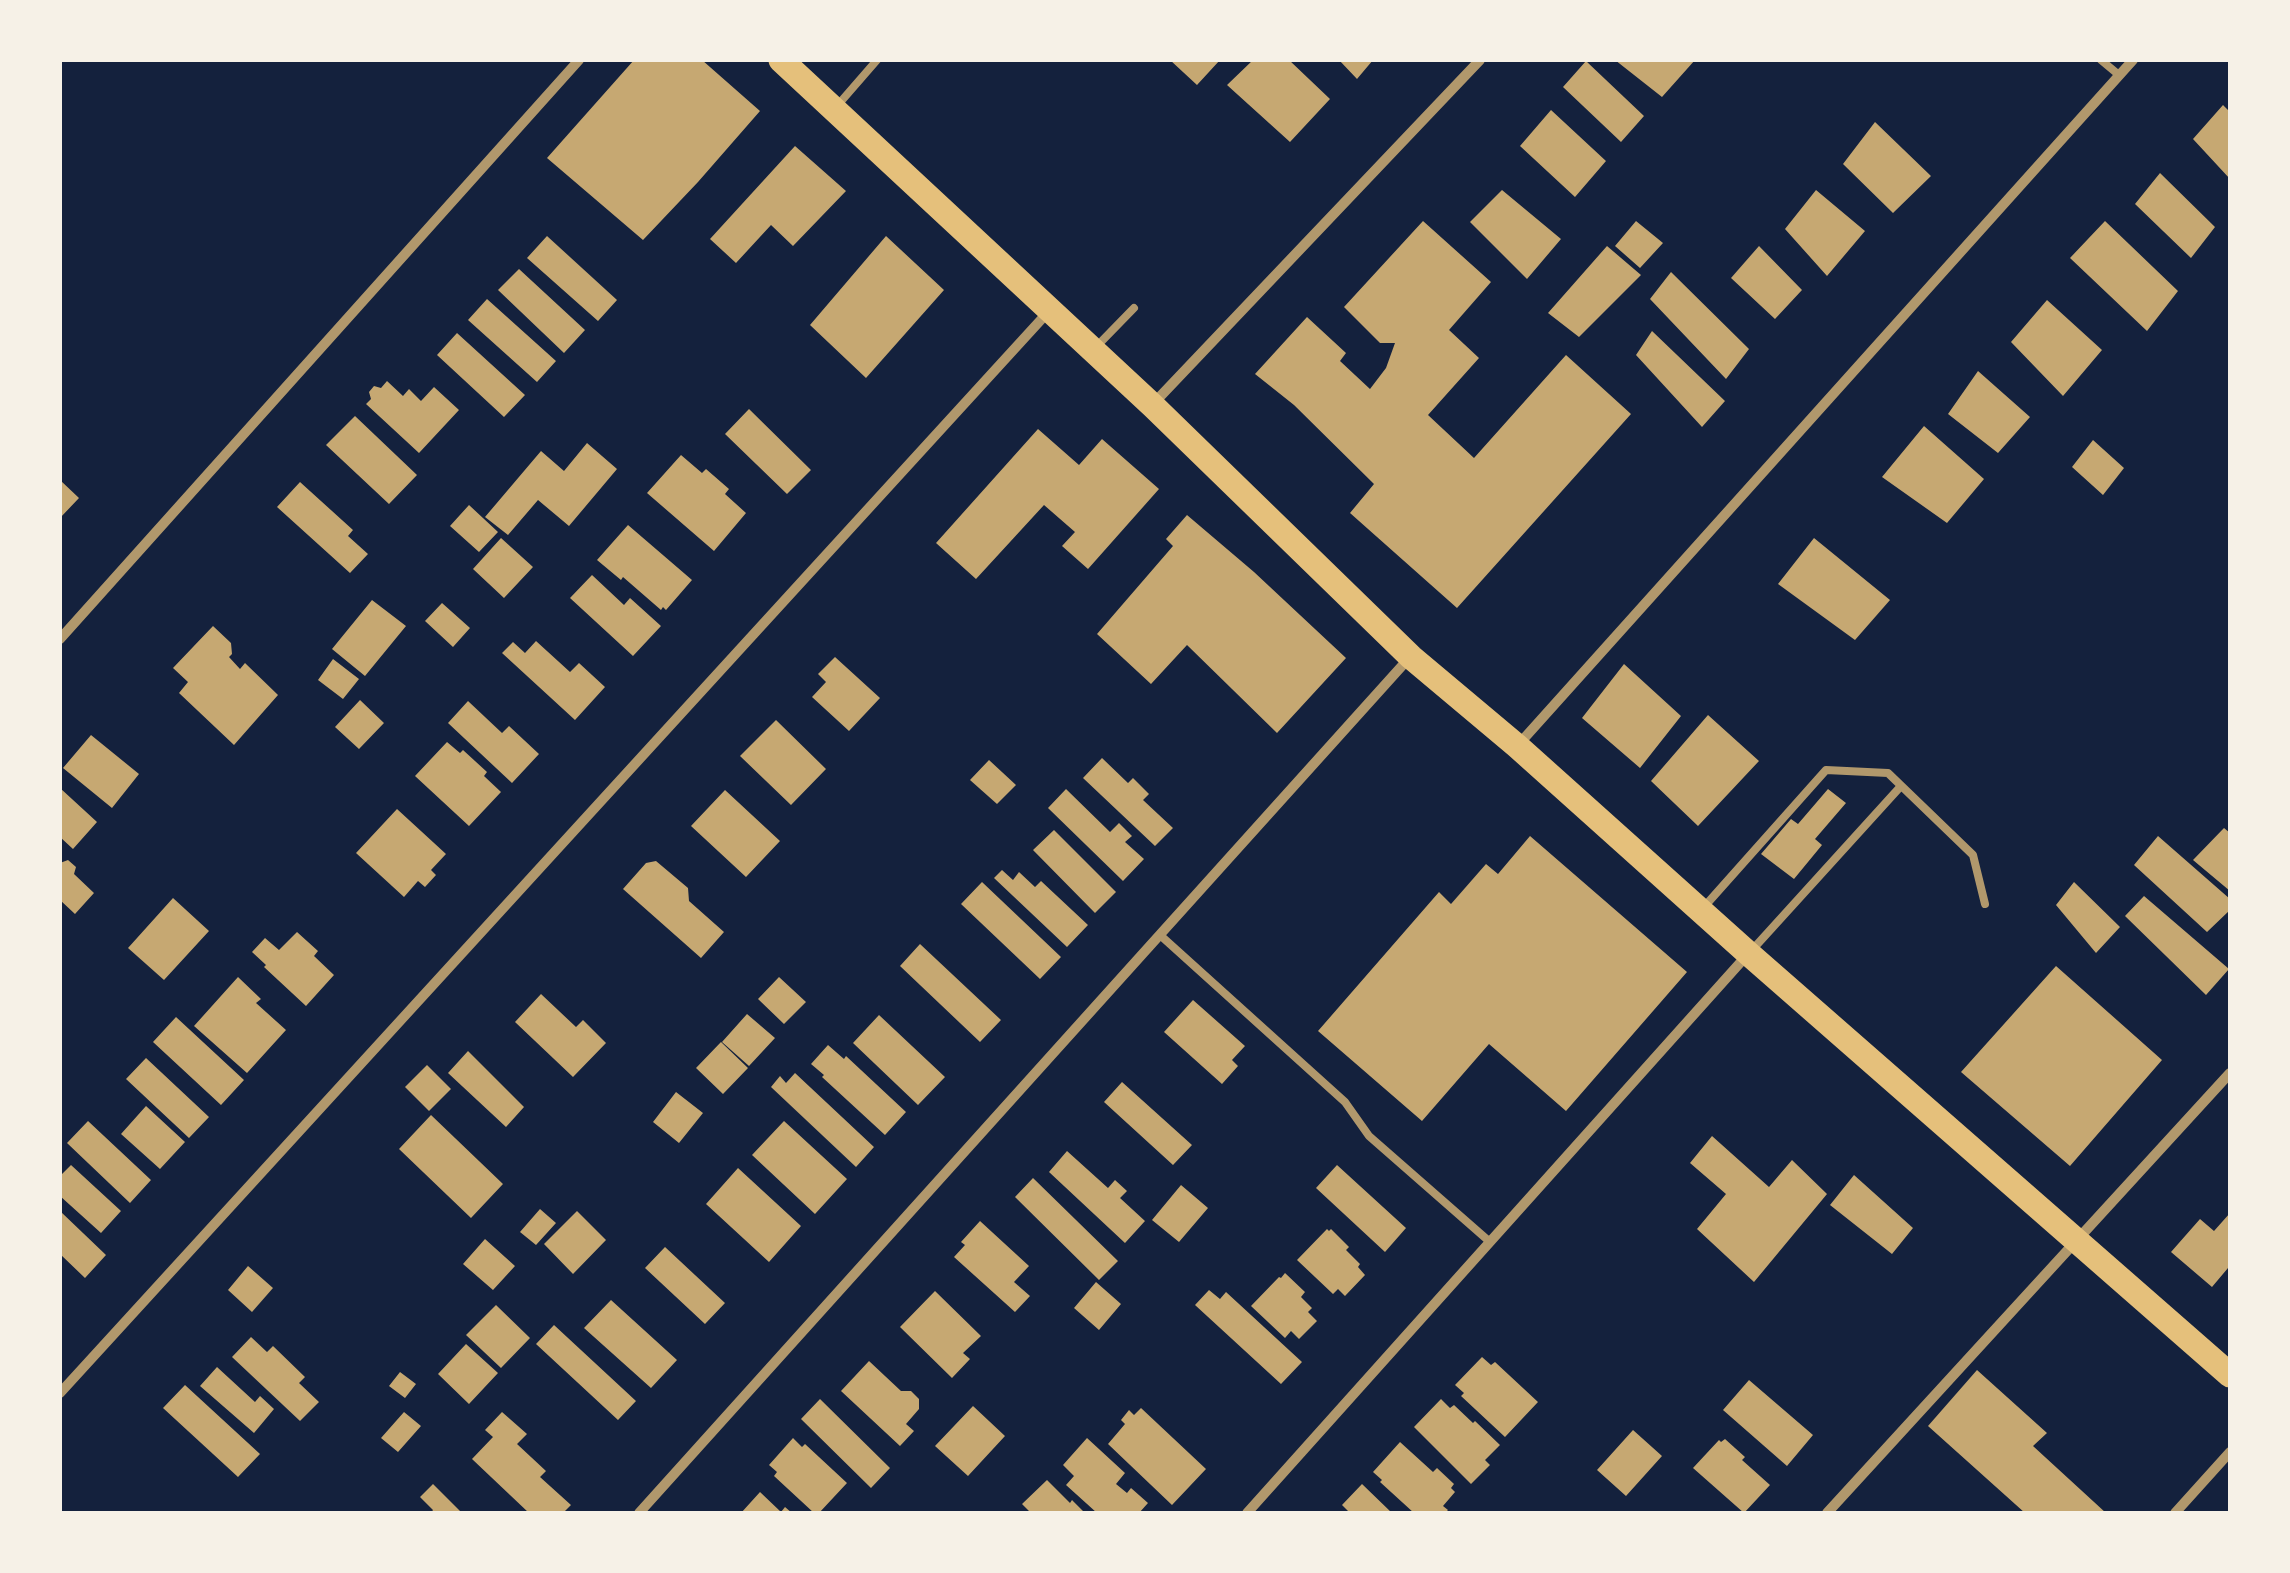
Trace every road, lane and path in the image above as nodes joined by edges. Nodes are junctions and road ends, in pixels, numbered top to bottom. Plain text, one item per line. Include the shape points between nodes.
1 (579, 60) edge
2 (780, 60) edge
3 (877, 60) edge
4 (1480, 60) edge
5 (2101, 60) edge
6 (2133, 60) edge
7 (2119, 76) junction
8 (834, 109) junction
9 (1134, 308) dead end
10 (1050, 310) junction
11 (1093, 350) junction
12 (1152, 405) junction
13 (60, 639) edge
14 (1411, 656) junction
15 (1517, 746) junction
16 (1901, 786) junction
17 (1985, 904) dead end
18 (1701, 910) junction
19 (1160, 934) junction
20 (1749, 954) junction
21 (2230, 1073) edge
22 (2075, 1241) junction
23 (1490, 1242) junction
24 (2230, 1375) edge
25 (60, 1393) edge
26 (2230, 1452) edge
27 (638, 1513) edge
28 (1247, 1513) edge
29 (1827, 1513) edge
30 (2175, 1513) edge

1 - 13 street
2 - 8 main road
3 - 8 lane
4 - 12 street
5 - 7 lane
6 - 7 street
7 - 15 street
8 - 10 main road
9 - 11 lane
10 - 11 main road
10 - 25 street
11 - 12 main road
12 - 14 main road
14 - 15 main road
14 - 19 street
15 - 18 main road
16 - 17 lane via 1974,855
16 - 18 lane via 1888,773 1826,770
16 - 20 lane
18 - 20 main road
19 - 23 lane via 1345,1102 1369,1136
19 - 27 street
20 - 22 main road
20 - 23 street
21 - 22 street
22 - 24 main road
22 - 29 street
23 - 28 street
26 - 30 street

